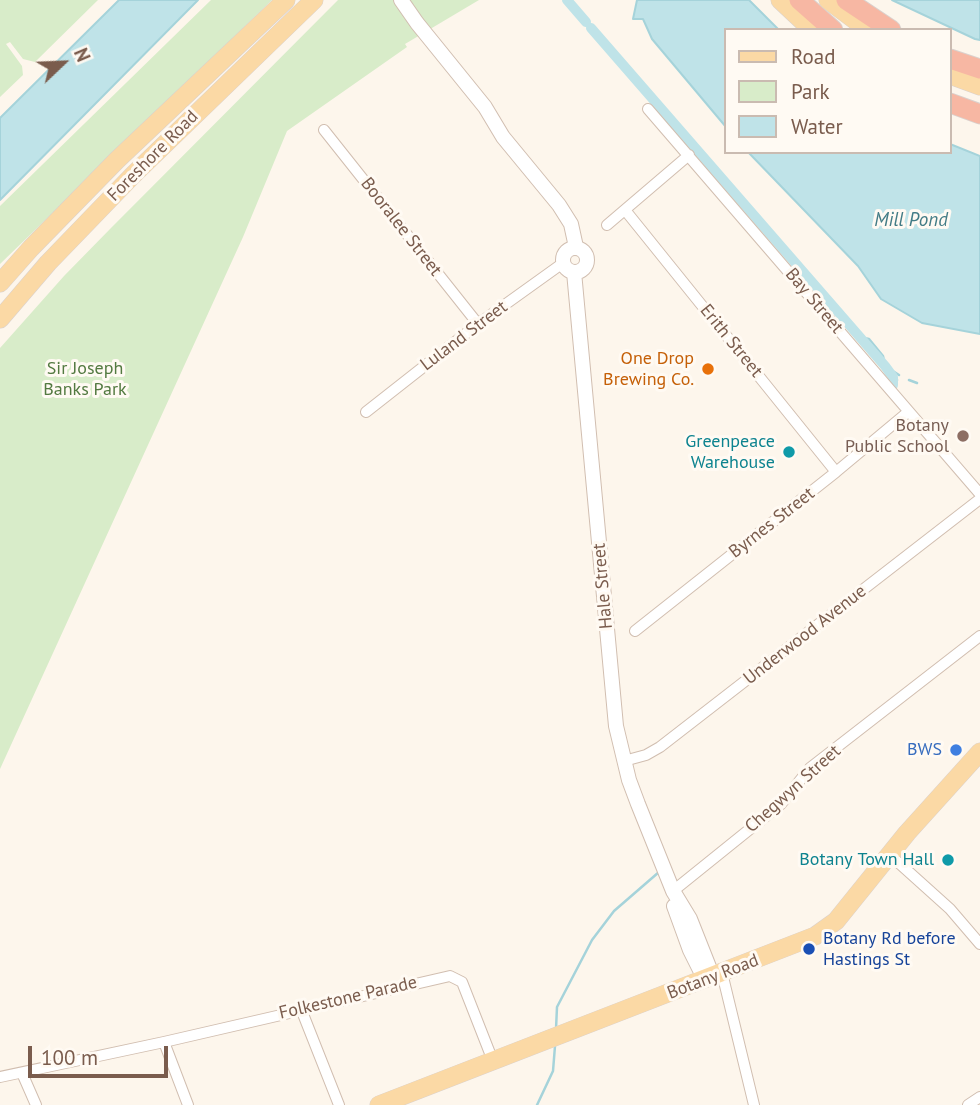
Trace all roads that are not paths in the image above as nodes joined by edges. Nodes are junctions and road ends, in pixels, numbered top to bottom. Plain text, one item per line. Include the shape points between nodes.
1 (286, 0) edge
2 (388, 0) edge
3 (401, 0) edge
4 (780, 0) edge
5 (799, 0) edge
6 (828, 0) edge
7 (846, 0) edge
8 (314, 1) edge
9 (421, 27) junction
10 (810, 28) edge
11 (830, 28) edge
12 (865, 28) edge
13 (888, 28) edge
14 (952, 60) edge
15 (980, 69) edge
16 (952, 76) edge
17 (980, 86) edge
18 (952, 93) edge
19 (980, 101) edge
20 (952, 104) edge
21 (648, 109) dead end
22 (952, 113) edge
23 (980, 114) edge
24 (980, 122) edge
25 (324, 130) dead end
26 (690, 155) junction
27 (625, 210) junction
28 (607, 225) dead end
29 (576, 247) junction
30 (569, 267) junction
31 (0, 283) edge
32 (0, 319) edge
33 (478, 324) junction
34 (366, 412) dead end
35 (908, 412) junction
36 (836, 472) junction
37 (980, 494) edge
38 (980, 499) edge
39 (635, 631) dead end
40 (980, 636) edge
41 (980, 752) edge
42 (629, 759) junction
43 (890, 855) junction
44 (673, 891) junction
45 (980, 944) edge
46 (713, 977) junction
47 (302, 1009) junction
48 (164, 1042) junction
49 (493, 1061) junction
50 (22, 1073) junction
51 (0, 1077) edge
52 (980, 1097) edge
53 (36, 1105) edge
54 (188, 1105) edge
55 (339, 1105) edge
56 (379, 1105) edge
57 (754, 1105) edge
58 (968, 1105) edge

1 - 31 main road, Foreshore Road via 117,160
2 - 9 street
3 - 9 street
4 - 10 main road
5 - 11 highway
6 - 12 main road
7 - 13 highway
8 - 32 main road, Foreshore Road via 133,175
9 - 29 street via 559,205 571,224
14 - 15 highway
16 - 17 main road
18 - 19 highway
20 - 23 highway
21 - 26 street, Bay Street
22 - 24 main road
25 - 33 street, Booralee Street
26 - 27 street
26 - 35 street, Bay Street
27 - 28 street
27 - 36 street, Erith Street
29 - 30 street via 565,252
29 - 30 street via 588,260 582,270
30 - 33 street, Luland Street
30 - 42 street, Hale Street via 616,726
33 - 34 street, Luland Street
35 - 36 street, Byrnes Street
35 - 37 street, Bay Street
36 - 39 street, Byrnes Street
38 - 42 street, Underwood Avenue via 695,720 649,753
40 - 44 street, Chegwyn Street via 810,768 781,804
41 - 43 main road, Botany Road
42 - 44 street, Hale Street via 638,804
43 - 45 street via 950,909
43 - 46 main road, Botany Road via 826,929
44 - 46 street, Hale Street via 691,919
46 - 49 main road, Botany Road
46 - 57 street
47 - 48 street, Folkestone Parade
47 - 49 street, Folkestone Parade via 450,976 462,982
47 - 55 street
48 - 50 street, Folkestone Parade
48 - 54 street
49 - 56 main road, Botany Road
50 - 51 street, Folkestone Parade
50 - 53 street
52 - 58 street

